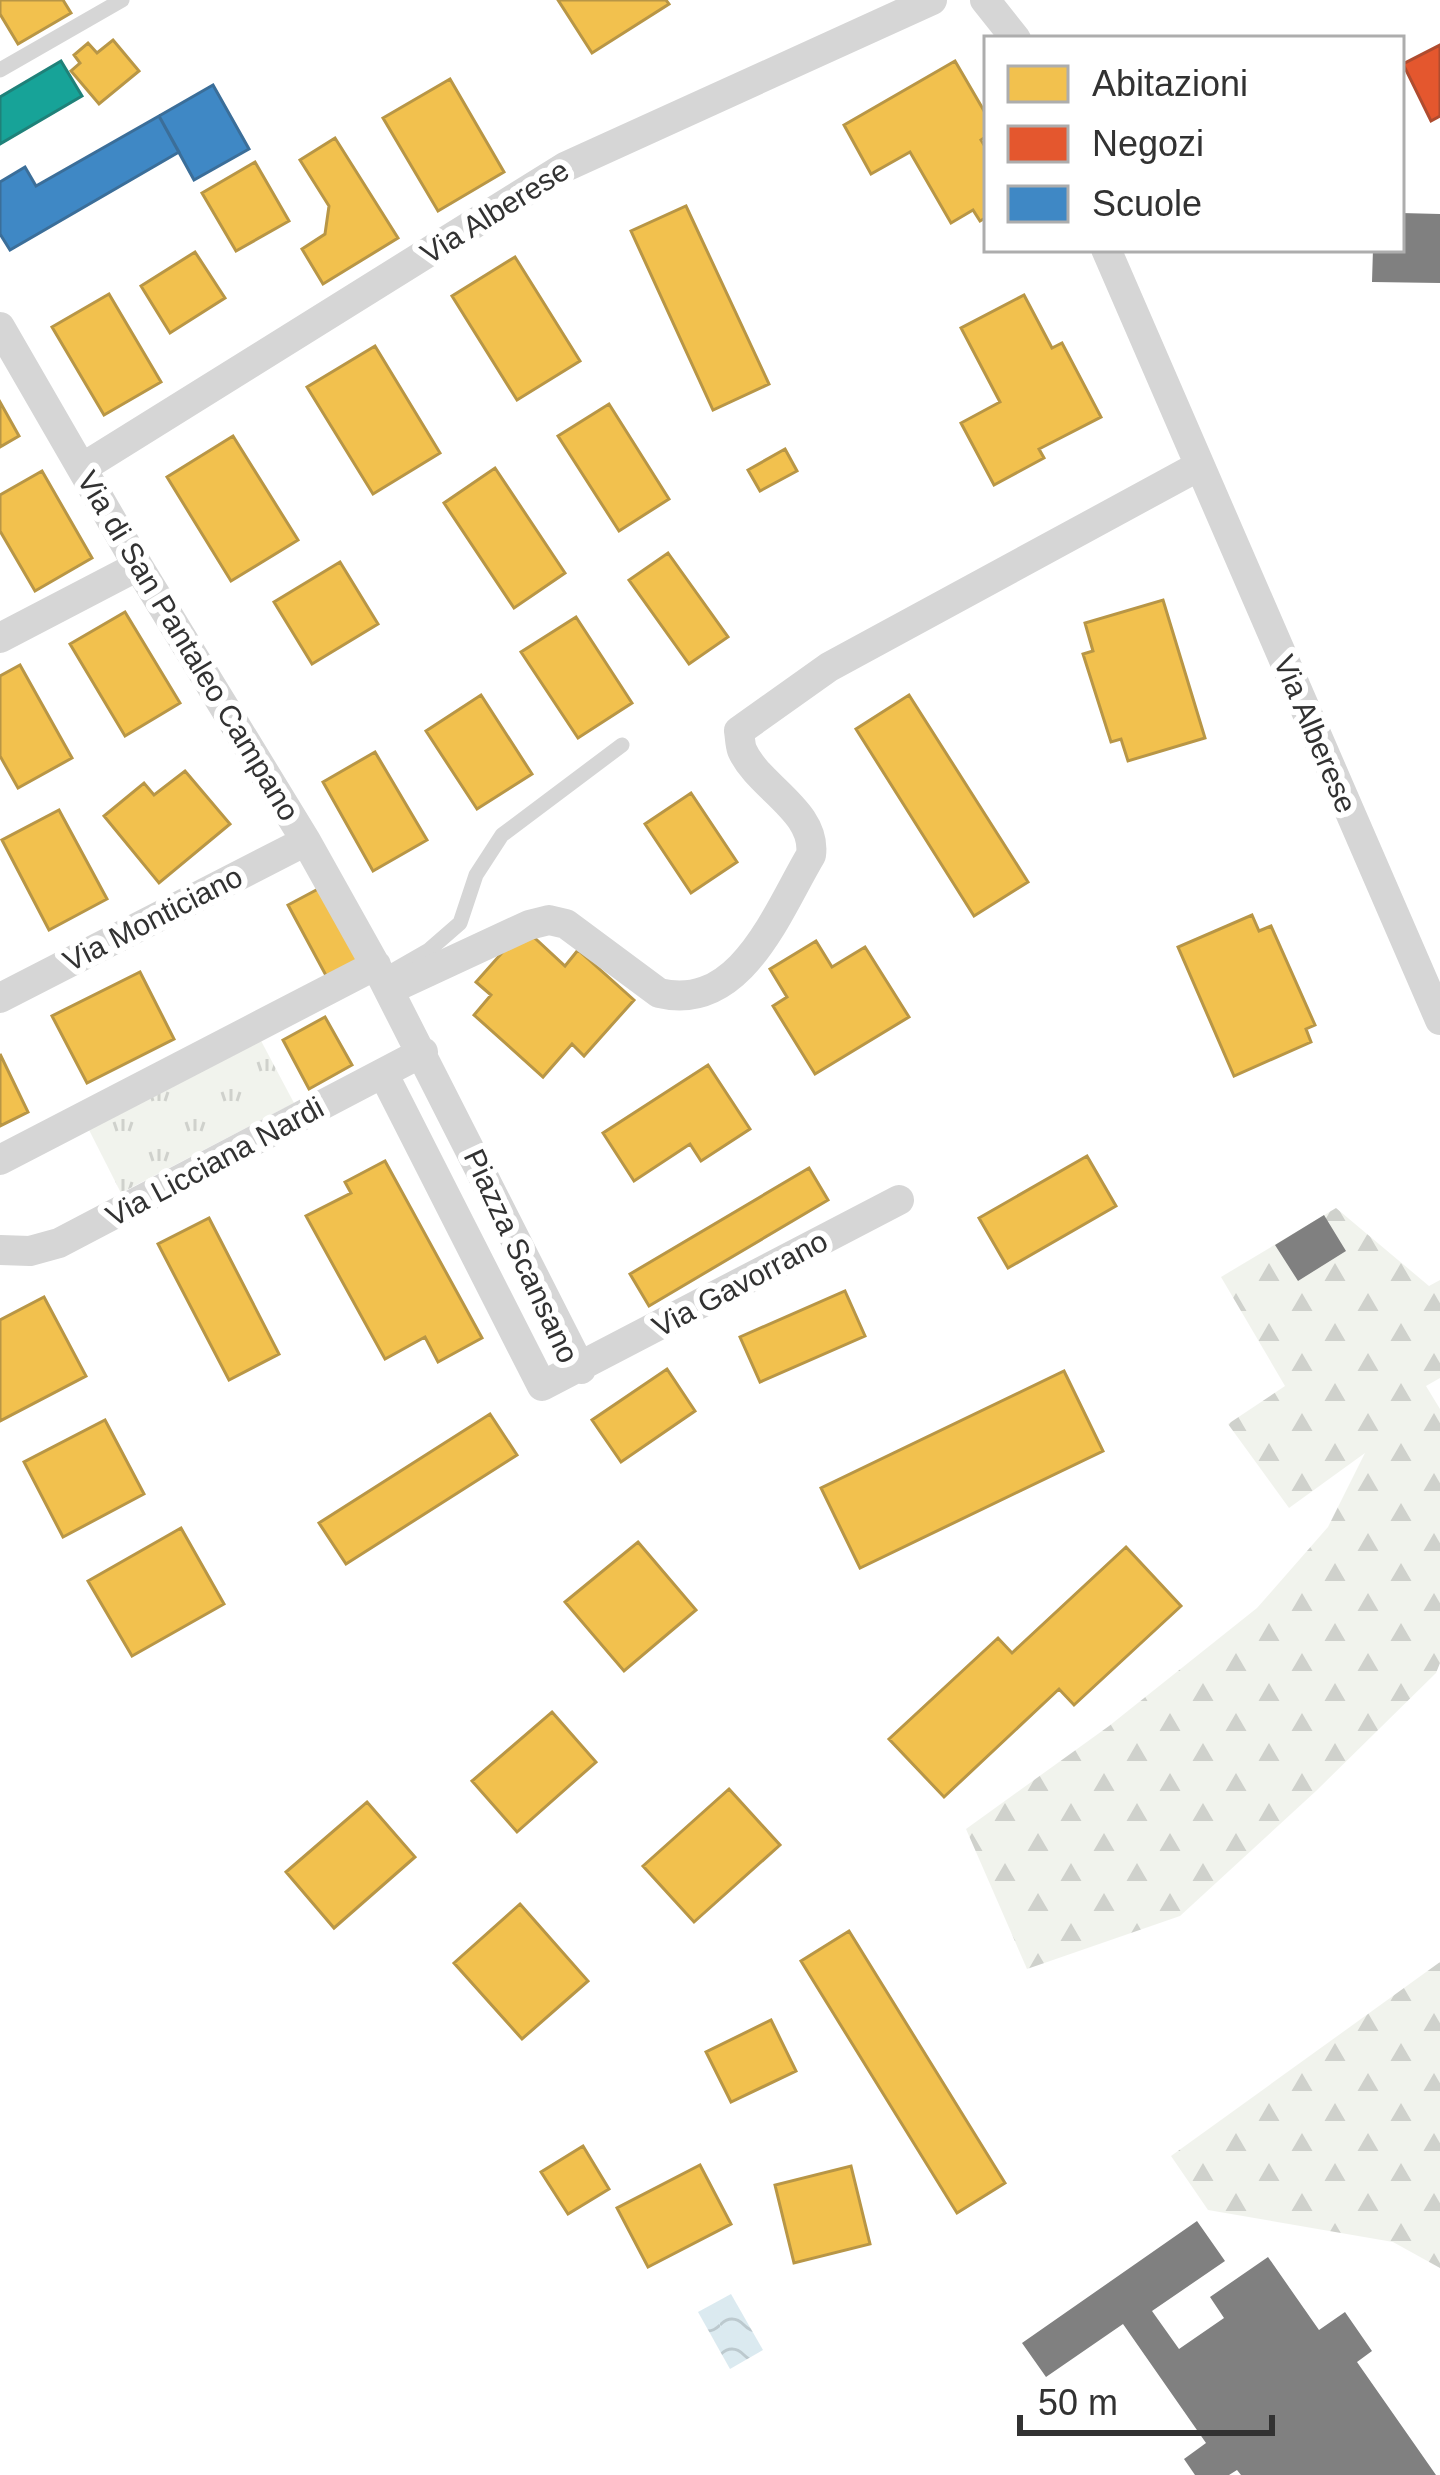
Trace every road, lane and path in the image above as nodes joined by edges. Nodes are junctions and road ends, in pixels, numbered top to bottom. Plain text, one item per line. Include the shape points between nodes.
1 (932, 0) edge
2 (985, 0) edge
3 (110, 3) edge
4 (1014, 36) edge
5 (1, 67) edge
6 (1107, 252) edge
7 (0, 326) edge
8 (1199, 466) junction
9 (82, 468) junction
10 (138, 566) junction
11 (0, 638) edge
12 (622, 745) dead end
13 (306, 841) junction
14 (382, 977) junction
15 (0, 998) edge
16 (1440, 1020) edge
17 (423, 1052) junction
18 (383, 1073) junction
19 (0, 1160) edge
20 (899, 1200) dead end
21 (0, 1250) edge
22 (581, 1369) junction

1 - 9 street, Via Alberese via 565,167
2 - 4 street
3 - 5 lane
6 - 8 street, Via Alberese
7 - 9 street, Via di San Pantaleo Campano
8 - 14 street via 829,667 740,731 742,751 808,830 812,846 742,970 722,984 701,994 659,993 566,924 549,920
8 - 16 street, Via Alberese
9 - 10 street, Via di San Pantaleo Campano
10 - 11 street
10 - 13 street, Via di San Pantaleo Campano
12 - 14 lane via 502,835 476,875 460,923
13 - 14 street, Via di San Pantaleo Campano
13 - 15 street, Via Monticiano
14 - 17 street, Via di San Pantaleo Campano
14 - 19 street
17 - 18 street, Via Licciana Nardi
17 - 22 street, Piazza Scansano
18 - 21 street, Via Licciana Nardi via 59,1243
18 - 22 street, Piazza Scansano via 542,1386
20 - 22 street, Via Gavorrano

